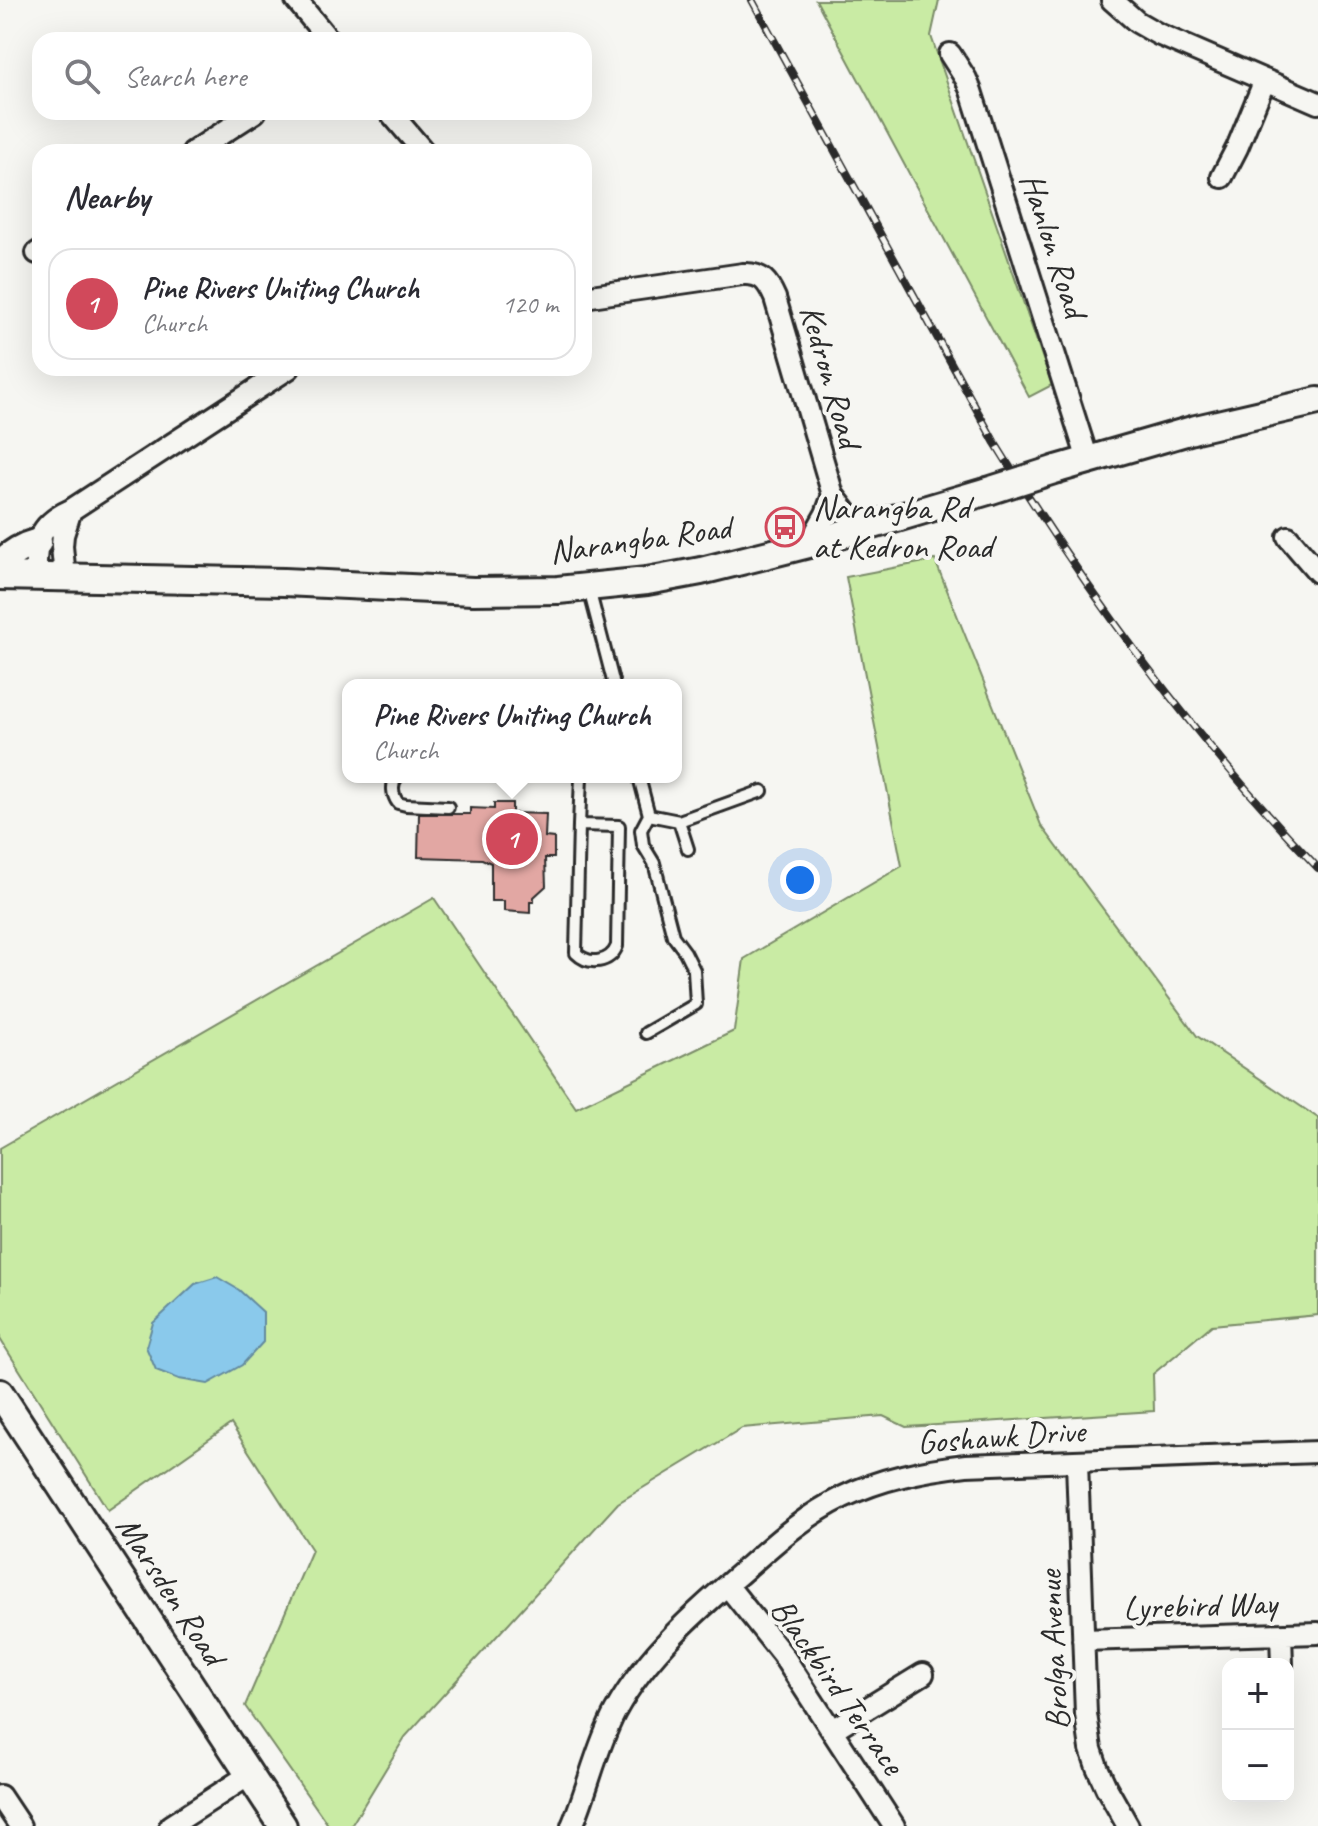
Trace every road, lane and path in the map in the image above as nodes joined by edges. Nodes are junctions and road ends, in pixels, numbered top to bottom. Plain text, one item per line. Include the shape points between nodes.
1 (296, 0) edge
2 (1112, 0) edge
3 (322, 32) edge
4 (950, 54) dead end
5 (1265, 80) junction
6 (1318, 103) edge
7 (243, 120) edge
8 (397, 120) edge
9 (205, 144) edge
10 (417, 144) edge
11 (1222, 177) dead end
12 (592, 296) edge
13 (277, 376) edge
14 (1318, 401) edge
15 (1088, 460) junction
16 (833, 495) junction
17 (71, 510) junction
18 (863, 528) junction
19 (1288, 537) dead end
20 (38, 542) junction
21 (809, 544) junction
22 (0, 564) edge
23 (1318, 572) edge
24 (0, 576) edge
25 (36, 577) junction
26 (65, 578) junction
27 (589, 587) junction
28 (612, 679) edge
29 (393, 783) edge
30 (581, 783) edge
31 (641, 783) edge
32 (762, 791) dead end
33 (448, 807) dead end
34 (649, 815) junction
35 (679, 821) junction
36 (579, 825) junction
37 (688, 849) dead end
38 (646, 1033) dead end
39 (0, 1393) edge
40 (1318, 1452) edge
41 (1077, 1462) junction
42 (727, 1585) junction
43 (1318, 1633) edge
44 (1281, 1635) junction
45 (1083, 1640) junction
46 (1282, 1658) edge
47 (923, 1674) dead end
48 (832, 1730) junction
49 (249, 1775) junction
50 (0, 1796) edge
51 (20, 1826) edge
52 (170, 1826) edge
53 (283, 1826) edge
54 (572, 1826) edge
55 (894, 1826) edge
56 (1128, 1826) edge

1 - 3 street
2 - 5 street via 1158,34
4 - 15 street, Hanlon Road via 971,91
5 - 6 street
5 - 11 street
7 - 9 street
8 - 10 street
12 - 16 street, Kedron Road via 743,274 763,277 775,298
13 - 17 street
14 - 15 main road, Narangba Road
15 - 18 main road, Narangba Road, bridge
16 - 18 street, Kedron Road
16 - 21 street, Kedron Road
17 - 20 street via 59,515
17 - 26 street via 62,546
18 - 21 main road, Narangba Road
19 - 23 street
20 - 22 main road
20 - 25 street
21 - 27 main road, Narangba Road via 676,577
24 - 25 main road, Narangba Road
25 - 26 main road, Narangba Road
26 - 27 main road, Narangba Road via 496,591
27 - 28 lane
29 - 33 lane via 398,803
30 - 36 lane
31 - 34 lane
32 - 35 lane
34 - 35 lane
34 - 38 lane via 641,830 643,845 654,863 673,936 694,970 696,1004
35 - 37 lane
36 - 36 lane via 576,953 592,962 612,956 617,946 619,826
39 - 49 main road, Marsden Road
40 - 41 street, Goshawk Drive
41 - 42 street, Goshawk Drive via 966,1465 897,1476 814,1513
41 - 45 street, Brolga Avenue
42 - 48 street, Blackbird Terrace via 782,1654
42 - 54 street, Goshawk Drive via 663,1647 615,1712
43 - 44 street, Lyrebird Way
44 - 45 street, Lyrebird Way
44 - 46 street
45 - 56 street, Brolga Avenue via 1091,1749
47 - 48 street
48 - 55 street, Blackbird Terrace
49 - 52 street
49 - 53 main road, Marsden Road
50 - 51 street

